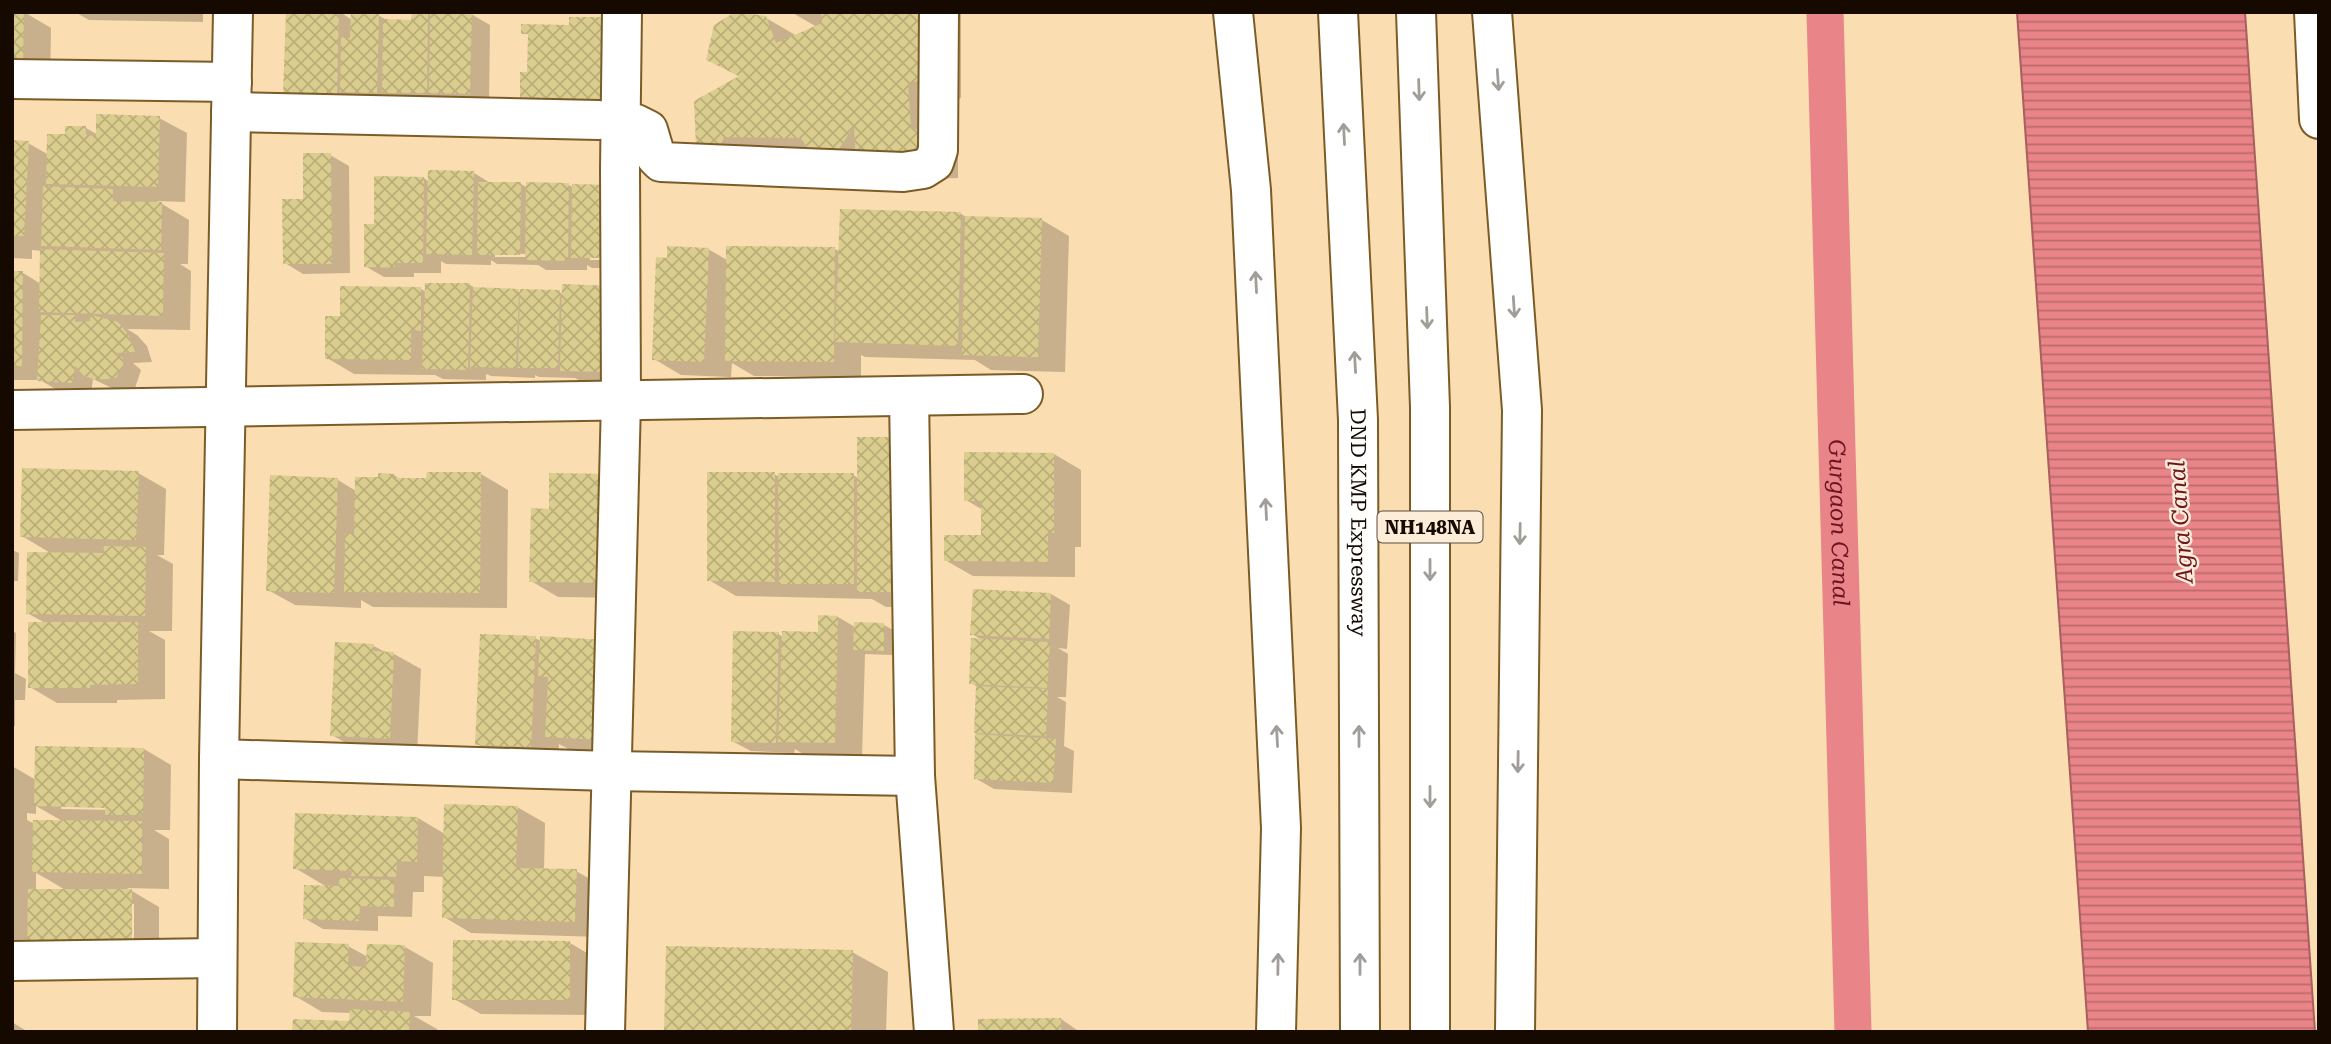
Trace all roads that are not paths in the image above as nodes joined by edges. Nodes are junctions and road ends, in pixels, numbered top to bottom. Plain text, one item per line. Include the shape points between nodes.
1 (233, 12) edge
2 (622, 12) edge
3 (939, 12) edge
4 (1233, 12) edge
5 (1492, 12) edge
6 (2316, 16) edge
7 (1416, 17) edge
8 (1339, 22) edge
9 (12, 79) edge
10 (232, 97) junction
11 (2319, 119) edge
12 (610, 122) junction
13 (1023, 394) dead end
14 (909, 396) junction
15 (621, 401) junction
16 (226, 406) junction
17 (12, 410) edge
18 (219, 759) junction
19 (610, 771) junction
20 (915, 776) junction
21 (217, 958) junction
22 (12, 961) edge
23 (217, 1032) edge
24 (605, 1032) edge
25 (934, 1032) edge
26 (1276, 1032) edge
27 (1360, 1032) edge
28 (1430, 1032) edge
29 (1515, 1032) edge

1 - 10 main road
2 - 12 main road
3 - 12 main road via 938,150 934,162 923,169 903,172 661,162 648,130
26 -> 4 main road via 1280,814 1251,190
5 -> 29 main road via 1522,411
6 - 11 main road
7 -> 28 main road, NH148NA via 1430,407
27 -> 8 main road, DND KMP Expressway / NH148NA via 1358,420
9 - 10 main road
10 - 12 main road
10 - 16 main road
12 - 15 main road
13 - 14 main road
14 - 15 main road
14 - 20 main road
15 - 16 main road
15 - 19 main road
16 - 17 main road
16 - 18 main road
18 - 19 main road
18 - 21 main road
19 - 20 main road
19 - 24 main road
20 - 25 main road
21 - 22 main road
21 - 23 main road

